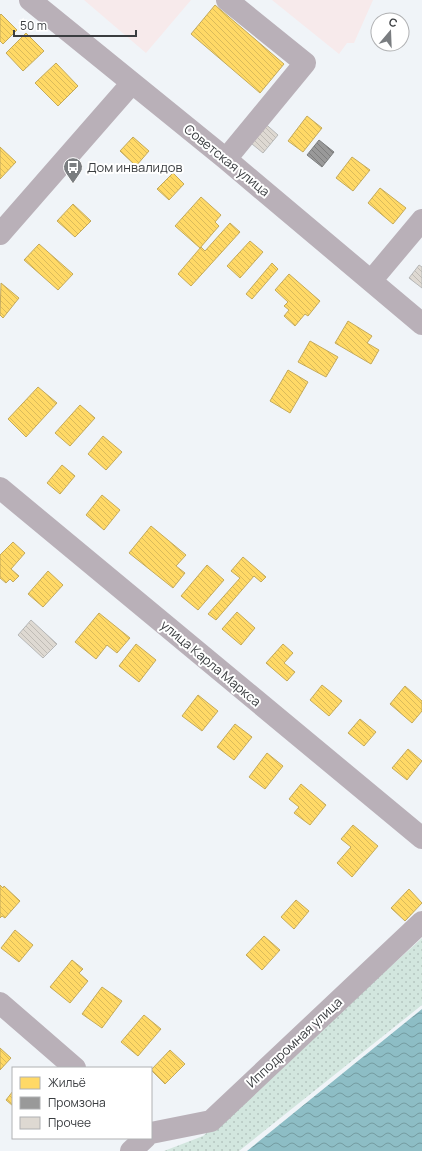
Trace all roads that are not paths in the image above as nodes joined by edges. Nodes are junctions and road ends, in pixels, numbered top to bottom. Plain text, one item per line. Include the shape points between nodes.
1 (30, 0) edge
2 (227, 0) edge
3 (132, 83) junction
4 (226, 159) junction
5 (422, 220) edge
6 (2, 229) edge
7 (371, 281) junction
8 (422, 324) edge
9 (0, 488) edge
10 (422, 838) edge
11 (422, 922) edge
12 (0, 1003) edge
13 (74, 1067) edge
14 (152, 1133) edge
15 (144, 1139) edge
16 (131, 1151) edge

1 - 3 street, Советская улица
2 - 4 street via 305,63
3 - 4 street, Советская улица
3 - 6 street
4 - 7 street, Советская улица
5 - 7 street
7 - 8 street, Советская улица
9 - 10 street, улица Карла Маркса
11 - 14 street, Ипподромная улица via 211,1121
12 - 13 street
15 - 16 street

